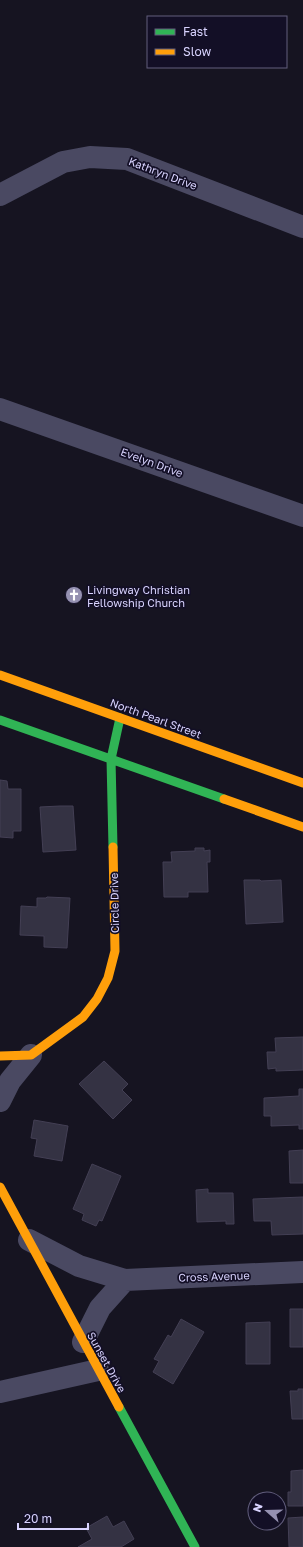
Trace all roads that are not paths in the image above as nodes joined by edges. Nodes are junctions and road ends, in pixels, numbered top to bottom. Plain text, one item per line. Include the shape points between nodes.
1 (0, 196) edge
2 (303, 227) edge
3 (0, 408) edge
4 (303, 516) edge
5 (0, 675) edge
6 (120, 718) junction
7 (0, 720) edge
8 (112, 759) junction
9 (303, 783) edge
10 (303, 827) edge
11 (31, 1055) junction
12 (0, 1056) edge
13 (0, 1101) edge
14 (0, 1187) edge
15 (29, 1240) junction
16 (303, 1272) edge
17 (125, 1280) junction
18 (83, 1342) junction
19 (98, 1370) junction
20 (0, 1392) edge
21 (195, 1547) edge

1 - 2 street, Kathryn Drive via 63,162 90,157 127,159
3 - 4 street, Evelyn Drive
5 - 6 street, North Pearl Street
6 - 8 street, Circle Drive
6 - 9 street, North Pearl Street
7 - 8 street
8 - 10 street
8 - 11 street, Circle Drive via 115,951 108,978 97,999 83,1017
11 - 12 street
11 - 13 street, Circle Drive via 10,1080
14 - 15 street, Sunset Drive
15 - 17 street, Cross Avenue via 79,1266
15 - 18 street, Sunset Drive
16 - 17 street, Cross Avenue
17 - 18 street via 100,1308
18 - 19 street, Sunset Drive
19 - 20 street
19 - 21 street, Sunset Drive

